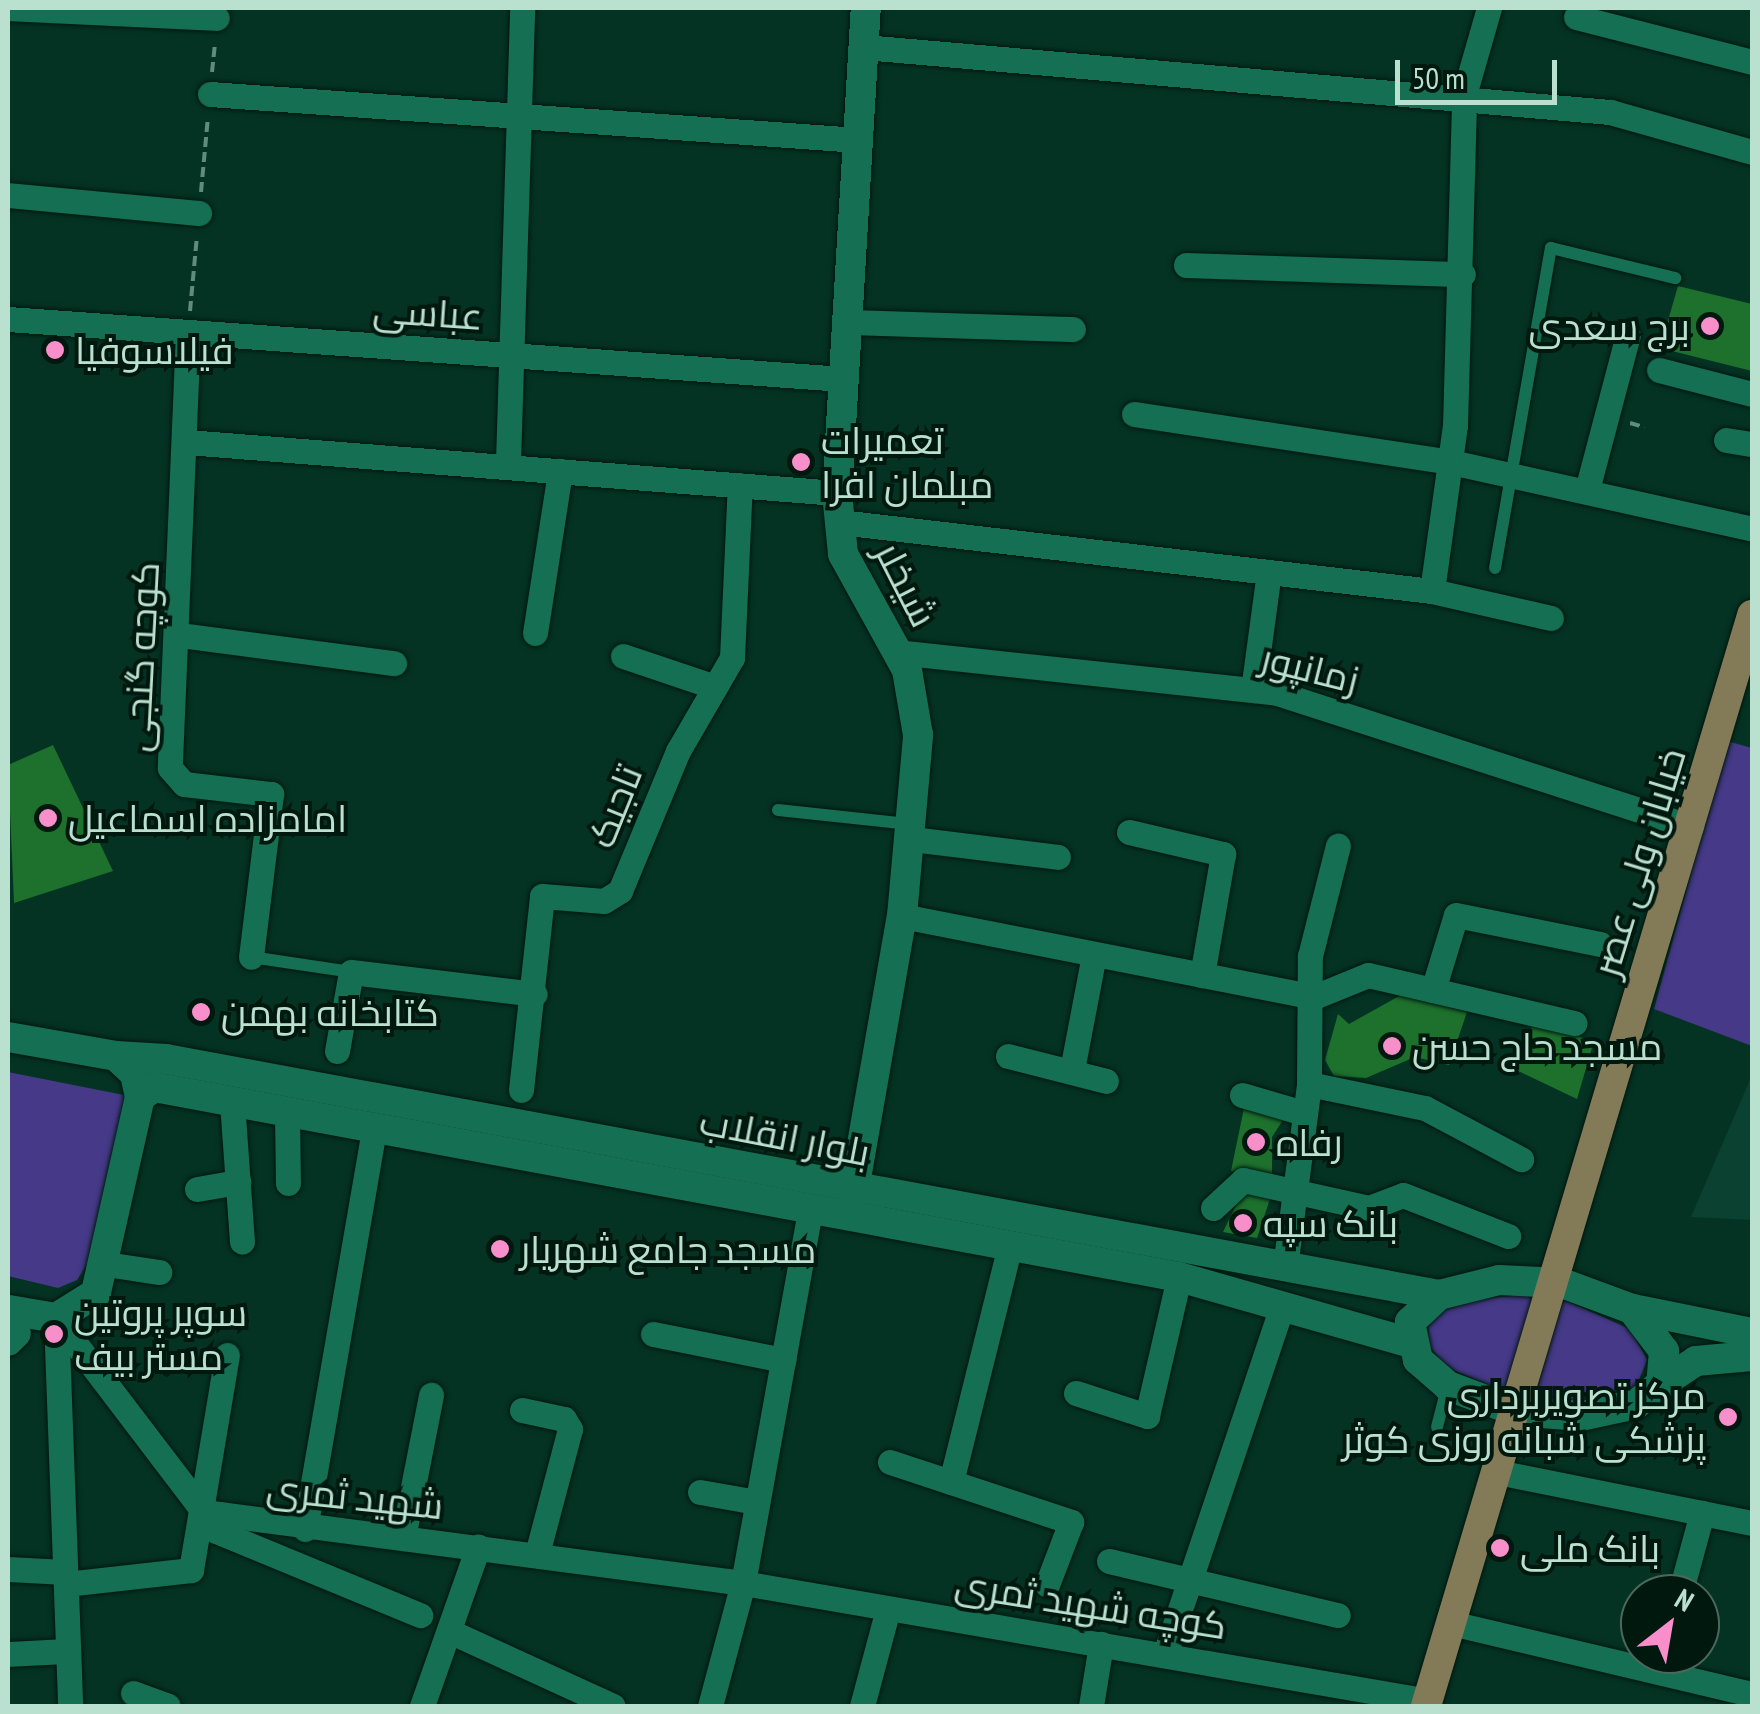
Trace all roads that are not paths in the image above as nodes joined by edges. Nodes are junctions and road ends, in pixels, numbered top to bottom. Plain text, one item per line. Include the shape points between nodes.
1 (8, 8) edge
2 (522, 8) edge
3 (866, 8) edge
4 (1488, 8) edge
5 (217, 18) road end
6 (1576, 18) dead end
7 (864, 47) junction
8 (1752, 62) edge
9 (210, 94) road end
10 (1464, 95) junction
11 (520, 112) junction
12 (858, 140) junction
13 (1752, 152) edge
14 (8, 195) edge
15 (199, 213) road end
16 (1186, 264) dead end
17 (1463, 274) junction
18 (1675, 278) dead end
19 (8, 319) edge
20 (847, 322) junction
21 (1073, 329) dead end
22 (188, 332) junction
23 (1628, 335) dead end
24 (517, 356) junction
25 (1659, 370) dead end
26 (844, 379) junction
27 (1752, 394) edge
28 (1134, 414) dead end
29 (1726, 440) dead end
30 (187, 442) junction
31 (1752, 444) edge
32 (508, 461) junction
33 (1452, 462) junction
34 (560, 471) junction
35 (1515, 474) junction
36 (740, 485) junction
37 (1587, 490) junction
38 (839, 507) junction
39 (1752, 529) edge
40 (1495, 568) dead end
41 (1268, 572) junction
42 (1432, 590) junction
43 (1752, 615) edge
44 (1551, 618) dead end
45 (535, 634) dead end
46 (180, 635) junction
47 (896, 652) junction
48 (622, 656) dead end
49 (394, 662) dead end
50 (714, 686) junction
51 (1253, 690) junction
52 (778, 810) dead end
53 (1692, 827) junction
54 (912, 832) junction
55 (1129, 832) dead end
56 (1338, 845) dead end
57 (1058, 857) dead end
58 (902, 916) junction
59 (1600, 944) dead end
60 (1094, 955) junction
61 (251, 958) joint
62 (351, 972) junction
63 (1202, 975) junction
64 (1433, 990) junction
65 (535, 994) junction
66 (1314, 996) junction
67 (1575, 1023) dead end
68 (8, 1037) edge
69 (337, 1051) dead end
70 (116, 1056) junction
71 (1008, 1056) dead end
72 (1072, 1070) junction
73 (1106, 1080) dead end
74 (1308, 1084) junction
75 (522, 1090) dead end
76 (1242, 1095) dead end
77 (140, 1097) junction
78 (232, 1102) junction
79 (287, 1113) junction
80 (1304, 1113) junction
81 (374, 1130) junction
82 (579, 1136) junction
83 (1521, 1159) dead end
84 (575, 1168) junction
85 (238, 1182) junction
86 (288, 1183) dead end
87 (1295, 1187) junction
88 (197, 1189) dead end
89 (854, 1190) junction
90 (1212, 1208) dead end
91 (810, 1211) junction
92 (1508, 1236) dead end
93 (242, 1242) dead end
94 (1010, 1246) junction
95 (106, 1264) junction
96 (1284, 1267) junction
97 (158, 1272) dead end
98 (1179, 1277) junction
99 (1554, 1282) junction
100 (1439, 1294) junction
101 (1282, 1306) junction
102 (1632, 1309) junction
103 (26, 1323) edge
104 (1752, 1333) edge
105 (653, 1334) dead end
106 (1411, 1343) junction
107 (227, 1355) dead end
108 (1752, 1356) edge
109 (783, 1360) junction
110 (1660, 1384) junction
111 (1448, 1386) junction
112 (1076, 1393) dead end
113 (431, 1395) dead end
114 (522, 1410) dead end
115 (1516, 1411) junction
116 (1438, 1427) dead end
117 (890, 1462) dead end
118 (1497, 1472) junction
119 (951, 1482) junction
120 (700, 1492) dead end
121 (757, 1502) junction
122 (204, 1512) junction
123 (1702, 1513) junction
124 (1752, 1524) edge
125 (305, 1529) junction
126 (402, 1538) junction
127 (478, 1547) junction
128 (537, 1554) junction
129 (1109, 1560) dead end
130 (8, 1569) edge
131 (1685, 1574) edge
132 (66, 1578) junction
133 (1190, 1580) junction
134 (742, 1583) junction
135 (1048, 1585) dead end
136 (888, 1610) junction
137 (420, 1615) dead end
138 (1338, 1615) dead end
139 (1451, 1624) junction
140 (449, 1631) junction
141 (1101, 1644) junction
142 (68, 1651) junction
143 (8, 1654) edge
144 (1165, 1654) junction
145 (1620, 1655) edge
146 (1693, 1674) edge
147 (133, 1693) dead end
148 (1752, 1694) edge
149 (1427, 1704) edge
150 (70, 1706) edge
151 (168, 1706) edge
152 (422, 1706) edge
153 (613, 1706) edge
154 (710, 1706) edge
155 (862, 1706) edge
156 (1091, 1706) edge

1 - 5 street
2 - 11 street
3 - 7 main road, شیخلر
4 - 10 street
6 - 8 street
7 - 10 street
7 - 12 main road, شیخلر
9 - 11 street
10 - 13 street via 1610,112
10 - 17 street
11 - 12 street
11 - 24 street
12 - 20 main road, شیخلر
14 - 15 street
16 - 17 street
17 - 33 street
18 - 35 lane via 1552,248
19 - 22 street, عباسی
20 - 21 street
20 - 26 main road, شیخلر
22 - 24 street, عباسی
22 - 30 street, کوچه گنجی
23 - 37 street
24 - 26 street, عباسی
24 - 32 street
25 - 27 street
26 - 38 main road, شیخلر
28 - 33 street
29 - 31 street
30 - 32 street
30 - 46 street, کوچه گنجی
32 - 34 street
33 - 35 street
33 - 42 street
34 - 36 street
34 - 45 street
35 - 37 street
35 - 40 lane
36 - 38 street
36 - 50 street, تاجیک via 732,658
37 - 39 street
38 - 41 street
38 - 47 main road, شیخلر via 853,580
41 - 42 street
41 - 51 street
42 - 44 street
43 - 53 main road, خیابان ولی عصر
46 - 49 street
46 - 61 street, کوچه گنجی via 174,778 271,794
47 - 51 street, زمانپور
47 - 54 main road, شیخلر via 916,694
48 - 50 street
50 - 65 street, تاجیک via 660,790 620,891 604,902 542,896
51 - 53 street, زمانپور
52 - 54 lane
53 - 99 main road, خیابان ولی عصر
54 - 57 street
54 - 58 main road, شیخلر
55 - 63 street via 1223,854
56 - 66 street via 1310,956
58 - 60 street
58 - 89 main road, شیخلر
59 - 64 street via 1456,915
60 - 63 street
60 - 72 street
61 - 62 lane, کوچه گنجی
62 - 65 street
62 - 69 street
63 - 66 street
64 - 66 street via 1368,975
64 - 67 street
65 - 75 street, تاجیک
66 - 74 street
68 - 70 main road, بلوار انقلاب
70 - 77 main road via 135,1074
70 - 82 main road, بلوار انقلاب
71 - 72 street
72 - 73 street
74 - 80 street
74 - 83 street via 1425,1108
76 - 80 street
77 - 78 main road, بلوار انقلاب via 154,1088
77 - 95 main road
78 - 79 main road, بلوار انقلاب
78 - 85 street
79 - 81 main road, بلوار انقلاب
79 - 86 street
80 - 87 street
81 - 84 main road, بلوار انقلاب
81 - 125 street
82 - 84 main road
82 - 89 main road, بلوار انقلاب
84 - 91 main road, بلوار انقلاب
85 - 88 street
85 - 93 street
87 - 90 street via 1243,1180
87 - 92 street via 1369,1208 1402,1195
87 - 96 street
89 - 96 main road, بلوار انقلاب
91 - 94 main road, بلوار انقلاب
91 - 109 street
94 - 98 main road, بلوار انقلاب
94 - 119 street
95 - 97 street
95 - 103 main road via 86,1304
96 - 100 main road, بلوار انقلاب
98 - 101 main road, بلوار انقلاب
98 - 112 street via 1148,1416
99 - 100 main road via 1499,1280
99 - 102 main road
99 - 115 main road, خیابان ولی عصر
100 - 106 main road via 1415,1313
101 - 106 main road, بلوار انقلاب
101 - 133 street
102 - 104 main road
102 - 110 main road via 1664,1350
103 - 122 street
103 - 132 street
105 - 109 street
106 - 111 main road
107 - 122 street
108 - 110 main road via 1696,1361
109 - 121 street
110 - 115 main road via 1612,1413
111 - 115 main road
111 - 116 lane
113 - 126 street
114 - 128 street via 564,1419 570,1429
115 - 118 main road, خیابان ولی عصر
117 - 119 street
118 - 123 street
118 - 139 main road, خیابان ولی عصر
119 - 135 street via 1070,1522
120 - 121 street
121 - 134 street
122 - 125 street, شهید ثمری
122 - 132 street via 195,1562 183,1576
122 - 137 street via 216,1531
123 - 124 street
123 - 131 street
125 - 126 street, شهید ثمری
126 - 127 street, شهید ثمری
127 - 128 street, شهید ثمری
127 - 140 street
128 - 134 street, شهید ثمری
129 - 133 street
130 - 132 street
132 - 142 street
133 - 138 street
133 - 144 street
134 - 136 street, کوچه شهید ثمری
134 - 154 street
136 - 141 street, کوچه شهید ثمری
136 - 155 street
139 - 145 street
139 - 149 main road, خیابان ولی عصر
140 - 152 street
140 - 153 street
141 - 144 street, کوچه شهید ثمری
141 - 156 street
142 - 143 street
142 - 150 street
144 - 149 street, کوچه شهید ثمری
146 - 148 street
147 - 151 street

